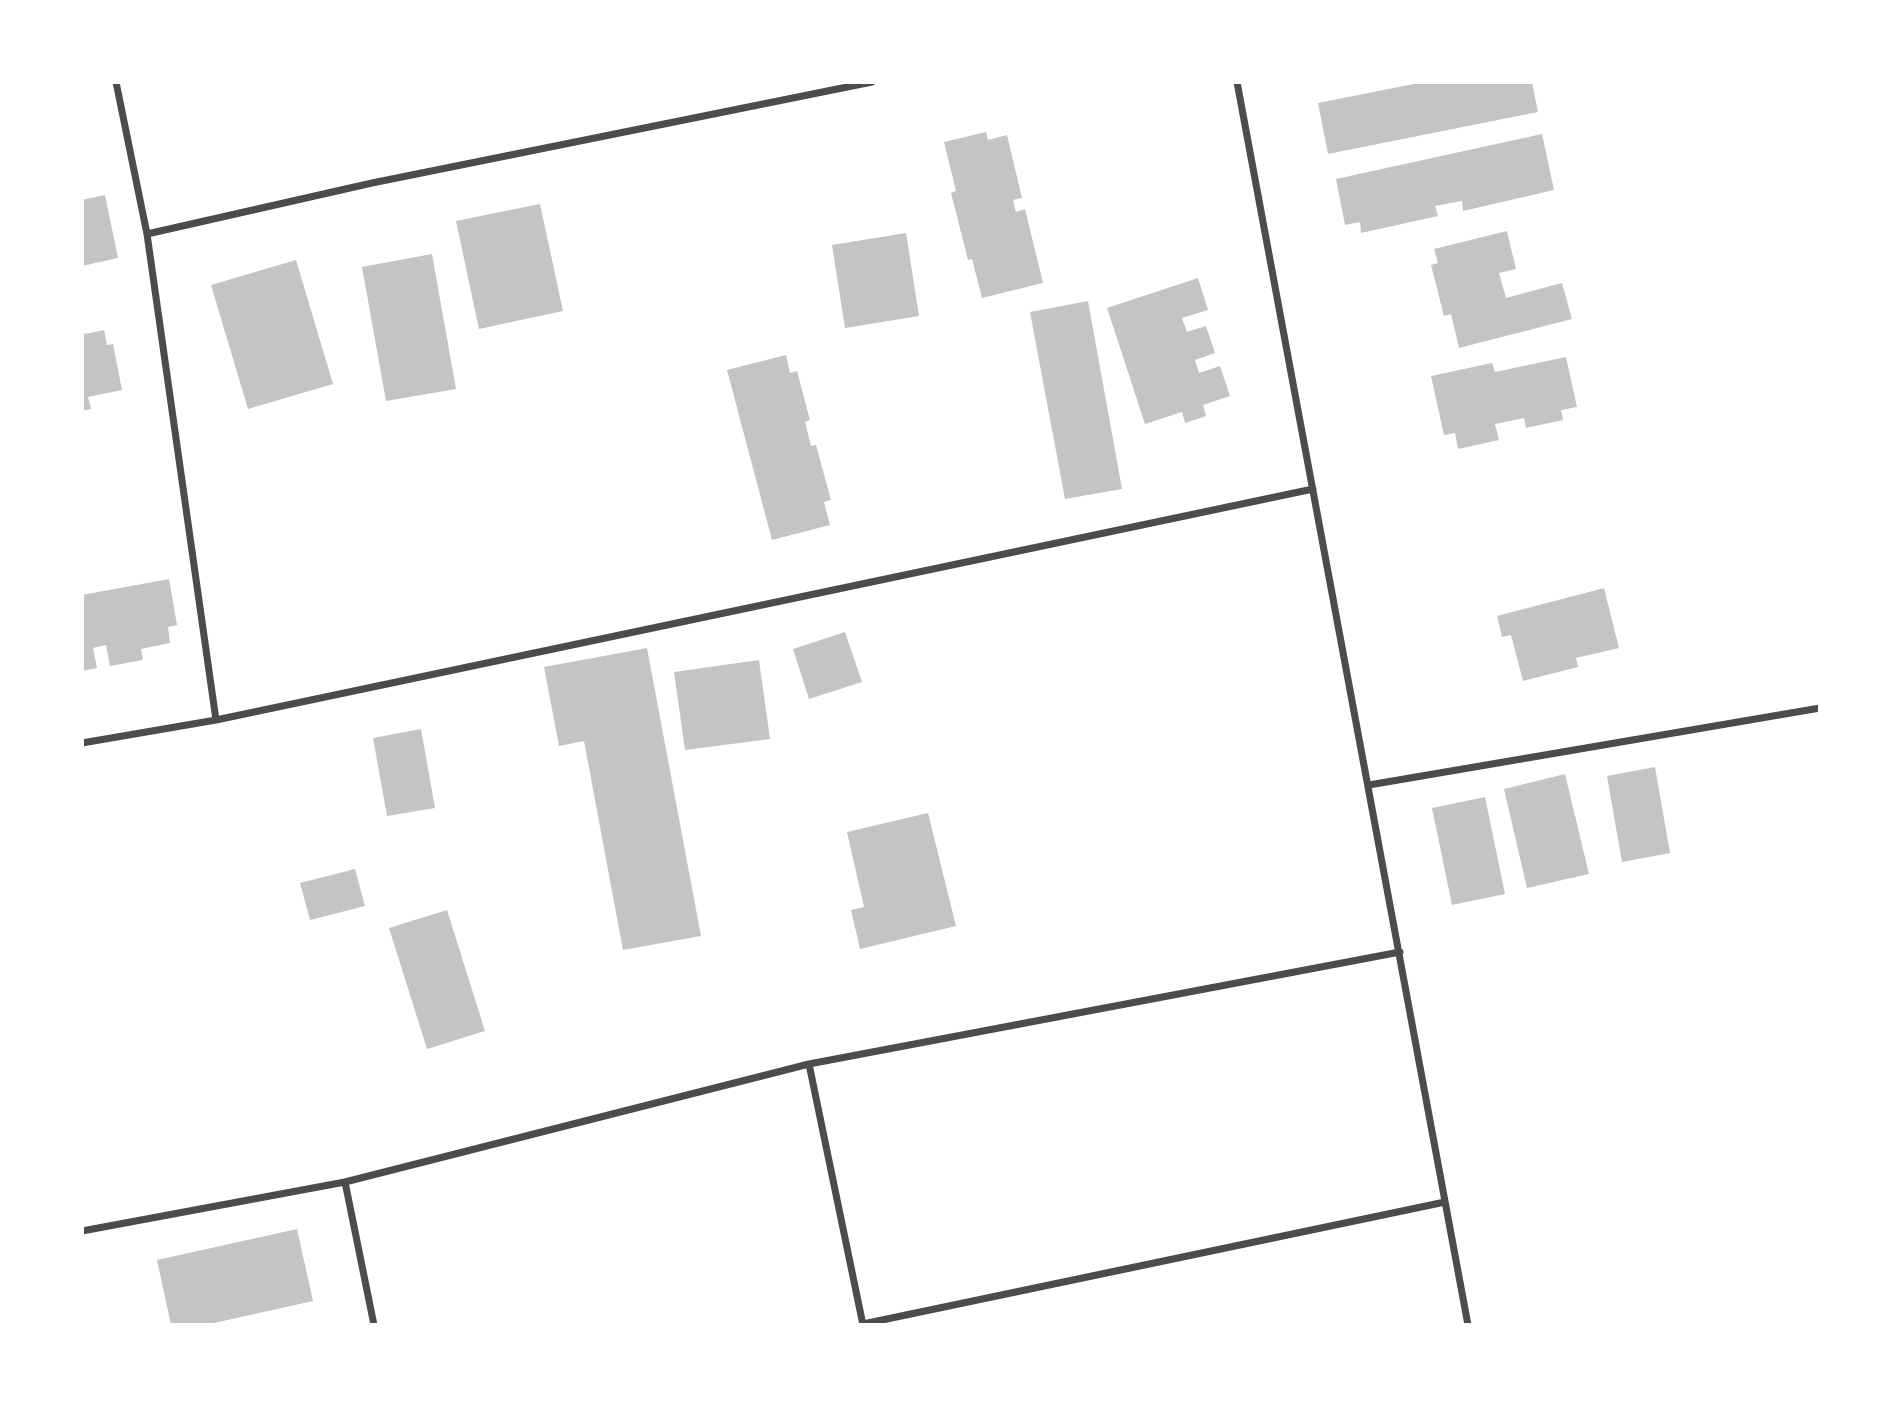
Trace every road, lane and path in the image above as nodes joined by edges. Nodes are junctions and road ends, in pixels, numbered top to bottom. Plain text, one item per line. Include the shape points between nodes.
1 (116, 82) edge
2 (872, 82) edge
3 (1237, 82) edge
4 (146, 234) junction
5 (1314, 489) junction
6 (1820, 708) edge
7 (216, 720) junction
8 (82, 743) edge
9 (1368, 785) junction
10 (1400, 952) junction
11 (809, 1064) junction
12 (345, 1182) junction
13 (1445, 1202) junction
14 (82, 1231) edge
15 (863, 1324) edge
16 (373, 1325) edge
17 (1468, 1325) edge

1 - 4 street
2 - 4 street via 372,183
3 - 5 street
4 - 7 street
5 - 7 street
5 - 9 street
6 - 9 street
7 - 8 street
9 - 10 street
10 - 11 street
10 - 13 street
11 - 12 street
11 - 15 street
12 - 14 street
12 - 16 street
13 - 15 street
13 - 17 street

